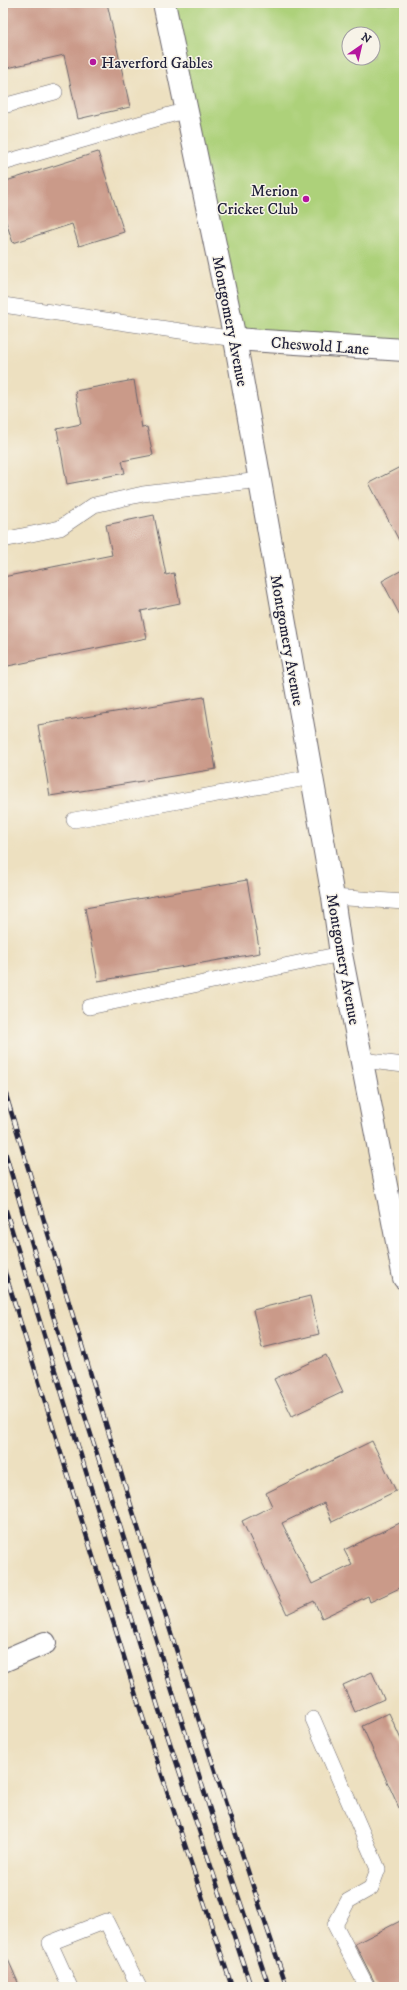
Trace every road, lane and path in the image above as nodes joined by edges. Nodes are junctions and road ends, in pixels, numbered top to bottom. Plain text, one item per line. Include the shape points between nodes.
1 (164, 3) edge
2 (55, 92) dead end
3 (3, 106) edge
4 (187, 110) junction
5 (3, 163) edge
6 (3, 305) edge
7 (235, 340) junction
8 (404, 350) edge
9 (260, 480) junction
10 (3, 540) edge
11 (312, 777) junction
12 (74, 820) dead end
13 (333, 897) junction
14 (404, 902) edge
15 (341, 954) junction
16 (89, 1007) dead end
17 (362, 1060) junction
18 (404, 1065) edge
19 (399, 1232) edge
20 (404, 1278) edge
21 (45, 1643) dead end
22 (3, 1661) edge
23 (313, 1719) dead end
24 (70, 1987) edge
25 (139, 1987) edge
26 (367, 1987) edge

1 - 4 main road, Montgomery Avenue
2 - 3 lane
4 - 5 lane
4 - 7 main road, Montgomery Avenue
6 - 7 lane
7 - 8 main road, Cheswold Lane
7 - 9 main road, Montgomery Avenue
9 - 10 lane via 142,494 94,505 60,528
9 - 11 main road, Montgomery Avenue
11 - 12 lane
11 - 13 main road, Montgomery Avenue
13 - 14 lane
13 - 15 main road, Montgomery Avenue
15 - 16 lane
15 - 17 main road, Montgomery Avenue
17 - 18 lane
17 - 19 main road, Montgomery Avenue
19 - 20 main road, Montgomery Avenue
21 - 22 main road
23 - 26 lane via 378,1869 371,1888 348,1902 335,1925
24 - 25 lane via 50,1943 106,1921

